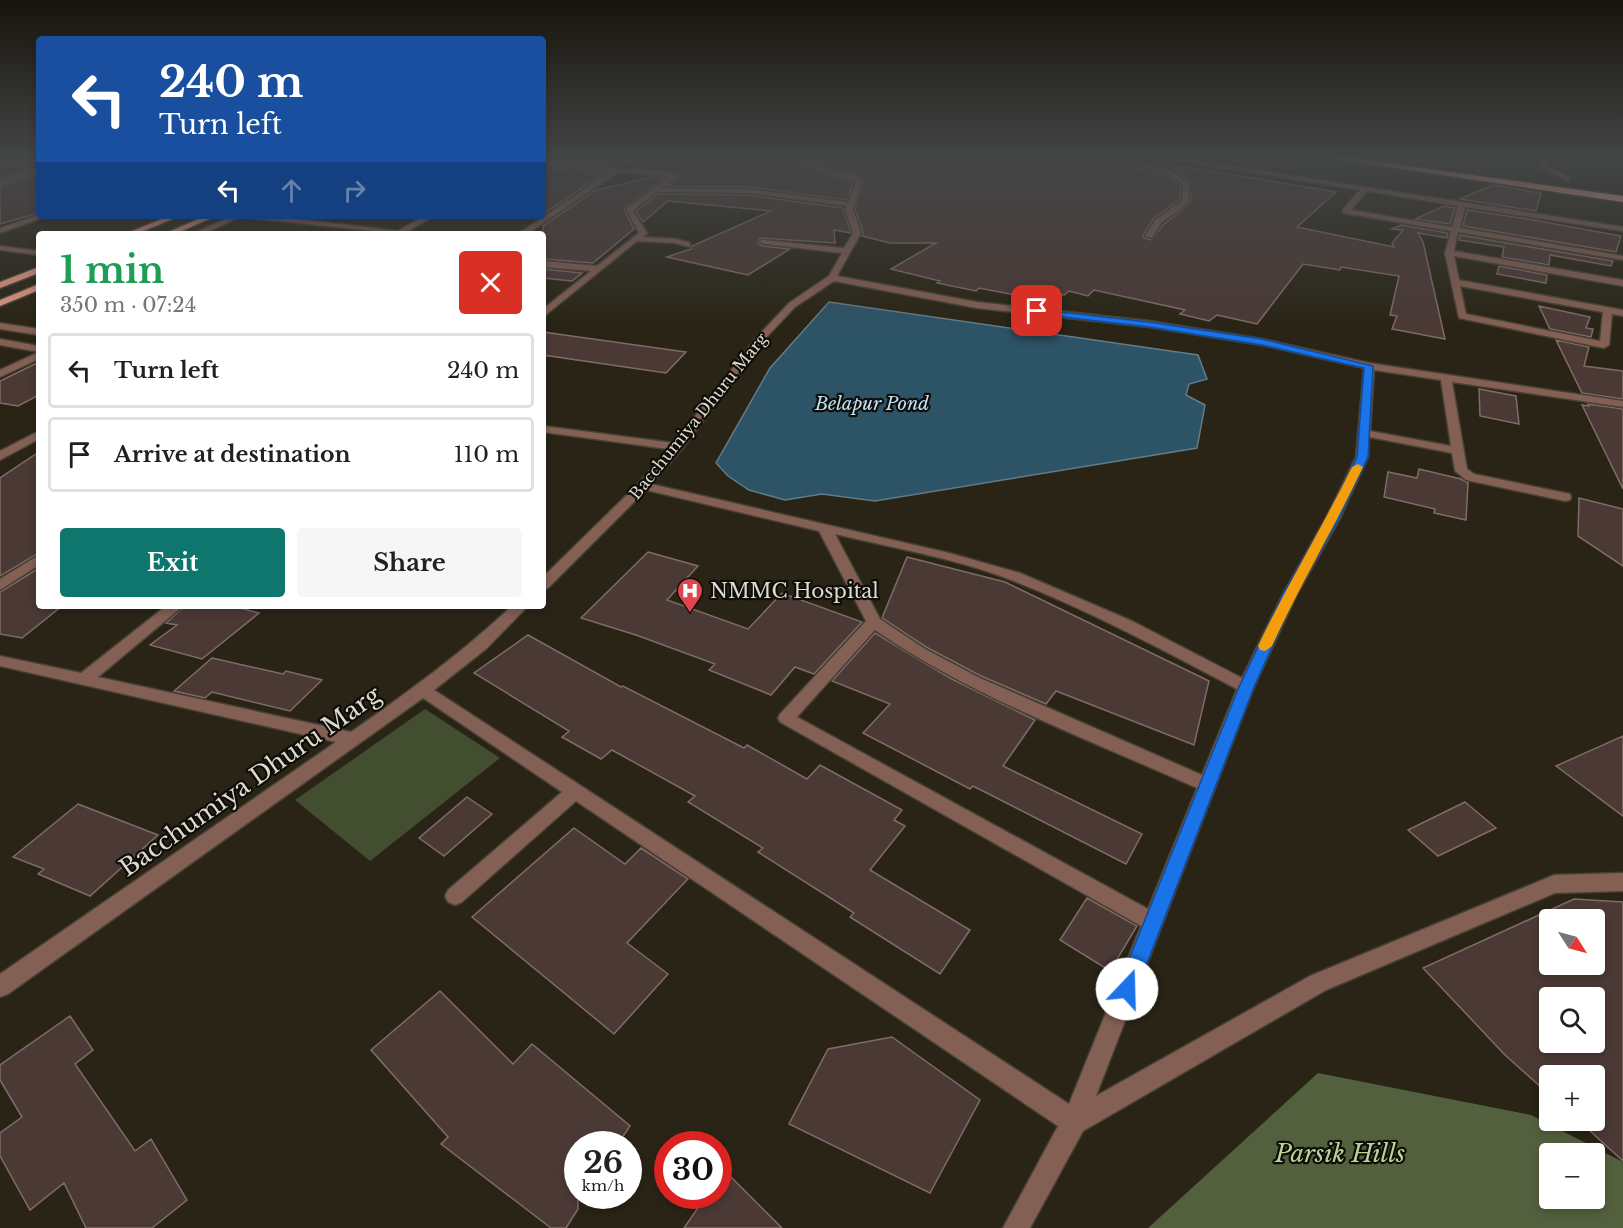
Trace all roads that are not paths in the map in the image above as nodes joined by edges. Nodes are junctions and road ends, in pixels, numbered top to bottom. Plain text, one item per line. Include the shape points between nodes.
1 (631, 213) edge
2 (852, 213) edge
3 (1170, 213) edge
4 (1359, 213) edge
5 (1459, 213) edge
6 (1522, 213) edge
7 (36, 217) edge
8 (168, 219) edge
9 (205, 219) edge
10 (231, 219) edge
11 (276, 219) edge
12 (424, 219) edge
13 (544, 219) edge
14 (329, 225) junction
15 (0, 229) edge
16 (320, 229) dead end
17 (364, 229) junction
18 (1623, 229) edge
19 (1455, 230) junction
20 (137, 231) edge
21 (175, 231) edge
22 (203, 231) edge
23 (360, 231) edge
24 (381, 231) edge
25 (402, 231) edge
26 (526, 231) edge
27 (1149, 236) dead end
28 (0, 237) edge
29 (10, 239) dead end
30 (636, 239) junction
31 (764, 242) dead end
32 (687, 245) dead end
33 (0, 248) edge
34 (847, 251) junction
35 (36, 253) edge
36 (1449, 253) junction
37 (1623, 258) edge
38 (546, 264) edge
39 (598, 269) junction
40 (36, 271) edge
41 (832, 278) junction
42 (1455, 282) junction
43 (1623, 283) edge
44 (0, 285) edge
45 (36, 288) edge
46 (0, 303) edge
47 (1608, 310) junction
48 (546, 312) edge
49 (1623, 313) edge
50 (0, 326) edge
51 (36, 332) edge
52 (0, 342) edge
53 (36, 348) edge
54 (36, 356) edge
55 (1369, 366) junction
56 (0, 374) edge
57 (1446, 378) junction
58 (1623, 404) edge
59 (546, 429) edge
60 (1364, 433) junction
61 (36, 436) edge
62 (677, 447) junction
63 (1456, 450) junction
64 (0, 456) edge
65 (643, 486) junction
66 (1565, 497) dead end
67 (825, 529) junction
68 (36, 562) edge
69 (546, 582) edge
70 (0, 586) edge
71 (172, 609) edge
72 (518, 609) edge
73 (874, 622) junction
74 (0, 661) edge
75 (83, 680) junction
76 (1246, 687) junction
77 (423, 690) junction
78 (353, 739) junction
79 (1208, 785) junction
80 (575, 791) junction
81 (1623, 882) edge
82 (455, 896) dead end
83 (1153, 922) junction
84 (0, 987) edge
85 (1074, 1122) junction
86 (1016, 1228) edge

1 - 30 street via 644,234
2 - 34 street via 857,233
3 - 27 street
4 - 19 street
5 - 19 street
6 - 18 street
7 - 15 street
8 - 20 main road
9 - 21 main road
10 - 22 street
11 - 14 street
12 - 25 street
13 - 26 street
14 - 16 street
14 - 17 street
17 - 23 street
17 - 24 street
19 - 36 street
19 - 37 street
28 - 29 street
30 - 32 street
30 - 39 street
31 - 34 street
33 - 35 street
34 - 41 street
36 - 42 street
36 - 43 street
38 - 39 street
39 - 48 street
40 - 44 main road
41 - 55 street via 977,305 1149,324 1262,342
41 - 62 street, Bacchumiya Dhuru Marg via 792,305 759,340
42 - 47 street
42 - 47 street via 1462,316 1604,345
45 - 46 main road
47 - 49 street
50 - 51 street
52 - 53 street
54 - 56 street
55 - 57 street
55 - 60 street
57 - 58 street
57 - 63 street
59 - 62 street
60 - 63 street
60 - 76 street via 1362,457
61 - 64 street
62 - 65 street, Bacchumiya Dhuru Marg
63 - 66 street via 1461,471 1470,477
65 - 67 street
65 - 69 street, Bacchumiya Dhuru Marg
67 - 73 street
67 - 76 street via 1016,576 1127,625
68 - 70 street
71 - 75 street
72 - 77 street, Bacchumiya Dhuru Marg
73 - 79 street via 919,653 974,682
73 - 83 street via 786,718
74 - 75 street
75 - 78 street
76 - 79 street
77 - 78 street, Bacchumiya Dhuru Marg
77 - 80 street
78 - 84 street, Bacchumiya Dhuru Marg
79 - 83 street
80 - 82 street
80 - 85 street
81 - 85 street via 1554,884 1318,983
83 - 85 street
85 - 86 street

